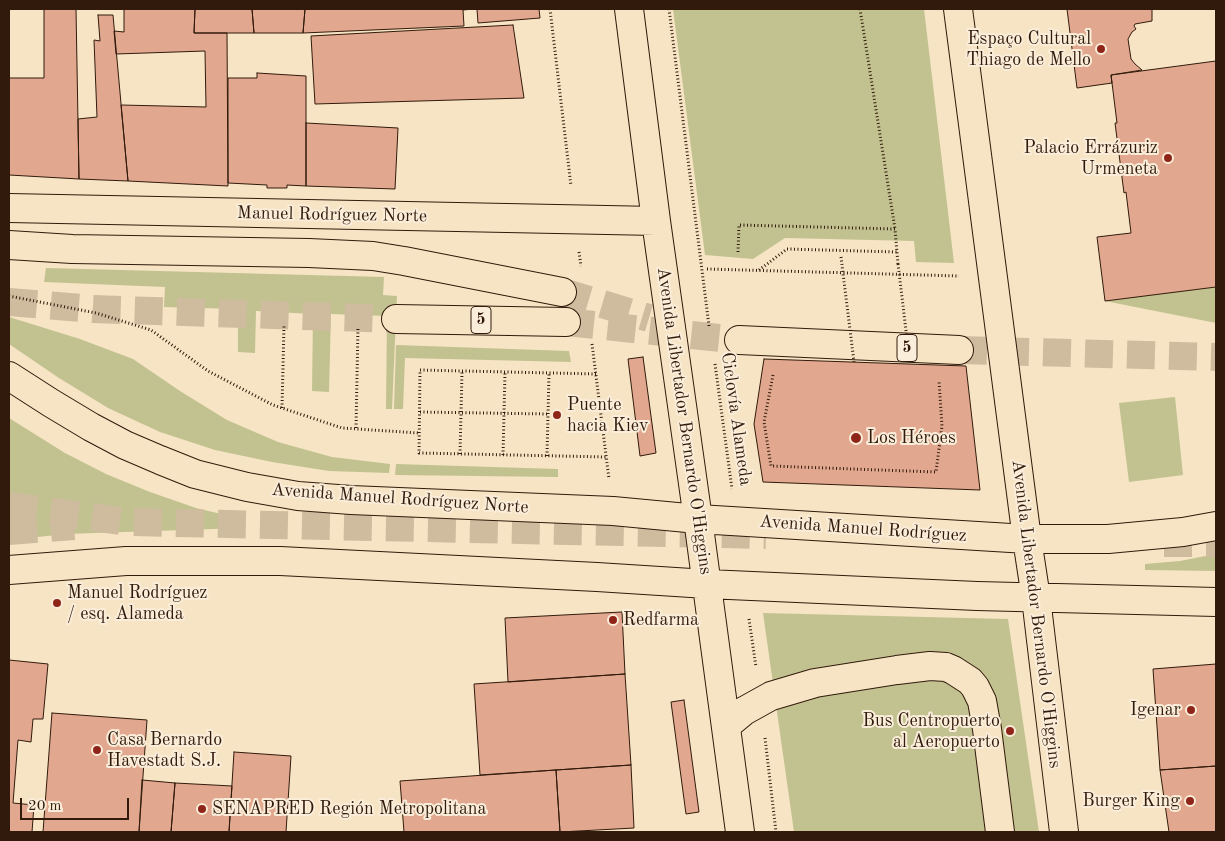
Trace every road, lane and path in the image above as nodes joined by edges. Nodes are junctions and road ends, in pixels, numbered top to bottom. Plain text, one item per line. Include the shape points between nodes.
1 (629, 9) edge
2 (669, 9) edge
3 (860, 9) edge
4 (958, 9) edge
5 (9, 208) edge
6 (656, 221) junction
7 (896, 229) junction
8 (9, 246) edge
9 (840, 250) junction
10 (738, 252) dead end
11 (897, 252) junction
12 (707, 268) dead end
13 (759, 270) junction
14 (959, 276) dead end
15 (562, 292) tunnel mouth
16 (9, 296) edge
17 (396, 319) tunnel mouth
18 (566, 322) tunnel mouth
19 (284, 325) dead end
20 (358, 327) dead end
21 (710, 328) dead end
22 (739, 340) tunnel mouth
23 (959, 350) tunnel mouth
24 (714, 357) dead end
25 (854, 362) dead end
26 (910, 371) dead end
27 (462, 372) junction
28 (505, 372) junction
29 (549, 373) junction
30 (774, 373) dead end
31 (596, 374) dead end
32 (9, 376) edge
33 (939, 380) dead end
34 (282, 408) junction
35 (420, 412) junction
36 (461, 413) junction
37 (504, 413) junction
38 (548, 414) junction
39 (356, 428) junction
40 (419, 433) junction
41 (460, 454) junction
42 (503, 455) junction
43 (547, 456) junction
44 (606, 457) dead end
45 (698, 519) junction
46 (736, 521) junction
47 (1216, 526) edge
48 (1027, 539) junction
49 (9, 570) edge
50 (707, 584) junction
51 (745, 586) junction
52 (1036, 598) junction
53 (1216, 602) edge
54 (760, 702) junction
55 (726, 726) junction
56 (740, 832) edge
57 (776, 832) edge
58 (1000, 832) edge
59 (1064, 832) edge

1 - 6 main road, Avenida Libertador Bernardo O'Higgins
2 - 21 path
3 - 7 path
4 - 48 main road, Avenida Libertador Bernardo O'Higgins
5 - 6 main road, Manuel Rodríguez Norte
6 - 45 main road, Avenida Libertador Bernardo O'Higgins
7 - 10 path via 739,225
7 - 11 path
8 - 15 main road via 373,256
9 - 11 path
9 - 13 path via 788,249
9 - 25 path, bridge
11 - 26 path, bridge
12 - 13 path
13 - 14 path
16 - 34 path via 96,313 151,330 208,371
17 - 18 main road, 5
19 - 34 path
20 - 39 path
22 - 23 main road, 5
24 - 46 path, Ciclovía Alameda
27 - 28 path
27 - 35 path via 420,370
27 - 36 path
28 - 29 path
28 - 37 path
29 - 31 path
29 - 38 path
30 - 33 path via 764,422 771,466 936,472 942,426
32 - 45 main road, Avenida Manuel Rodríguez Norte via 125,445 196,474 247,488 351,500 613,511
34 - 39 path via 342,428
35 - 36 path
35 - 40 path
36 - 37 path
36 - 41 path
37 - 38 path
37 - 42 path
38 - 43 path
39 - 40 path
40 - 41 path via 419,453
41 - 42 path
42 - 43 path
43 - 44 path
45 - 46 main road, Avenida Manuel Rodríguez
45 - 50 main road, Avenida Libertador Bernardo O'Higgins
46 - 48 main road, Avenida Manuel Rodríguez
47 - 48 main road, Avenida Manuel Rodríguez via 1108,539
48 - 52 main road, Avenida Libertador Bernardo O'Higgins
49 - 50 main road via 126,561 280,561
50 - 51 main road
50 - 55 main road, Avenida Libertador Bernardo O'Higgins
51 - 52 main road
51 - 54 path
52 - 53 main road
52 - 59 main road, Avenida Libertador Bernardo O'Higgins
54 - 55 main road
54 - 57 path
54 - 58 main road via 815,683 897,670 937,666 959,673 975,687 982,701
55 - 56 main road, Avenida Libertador Bernardo O'Higgins

